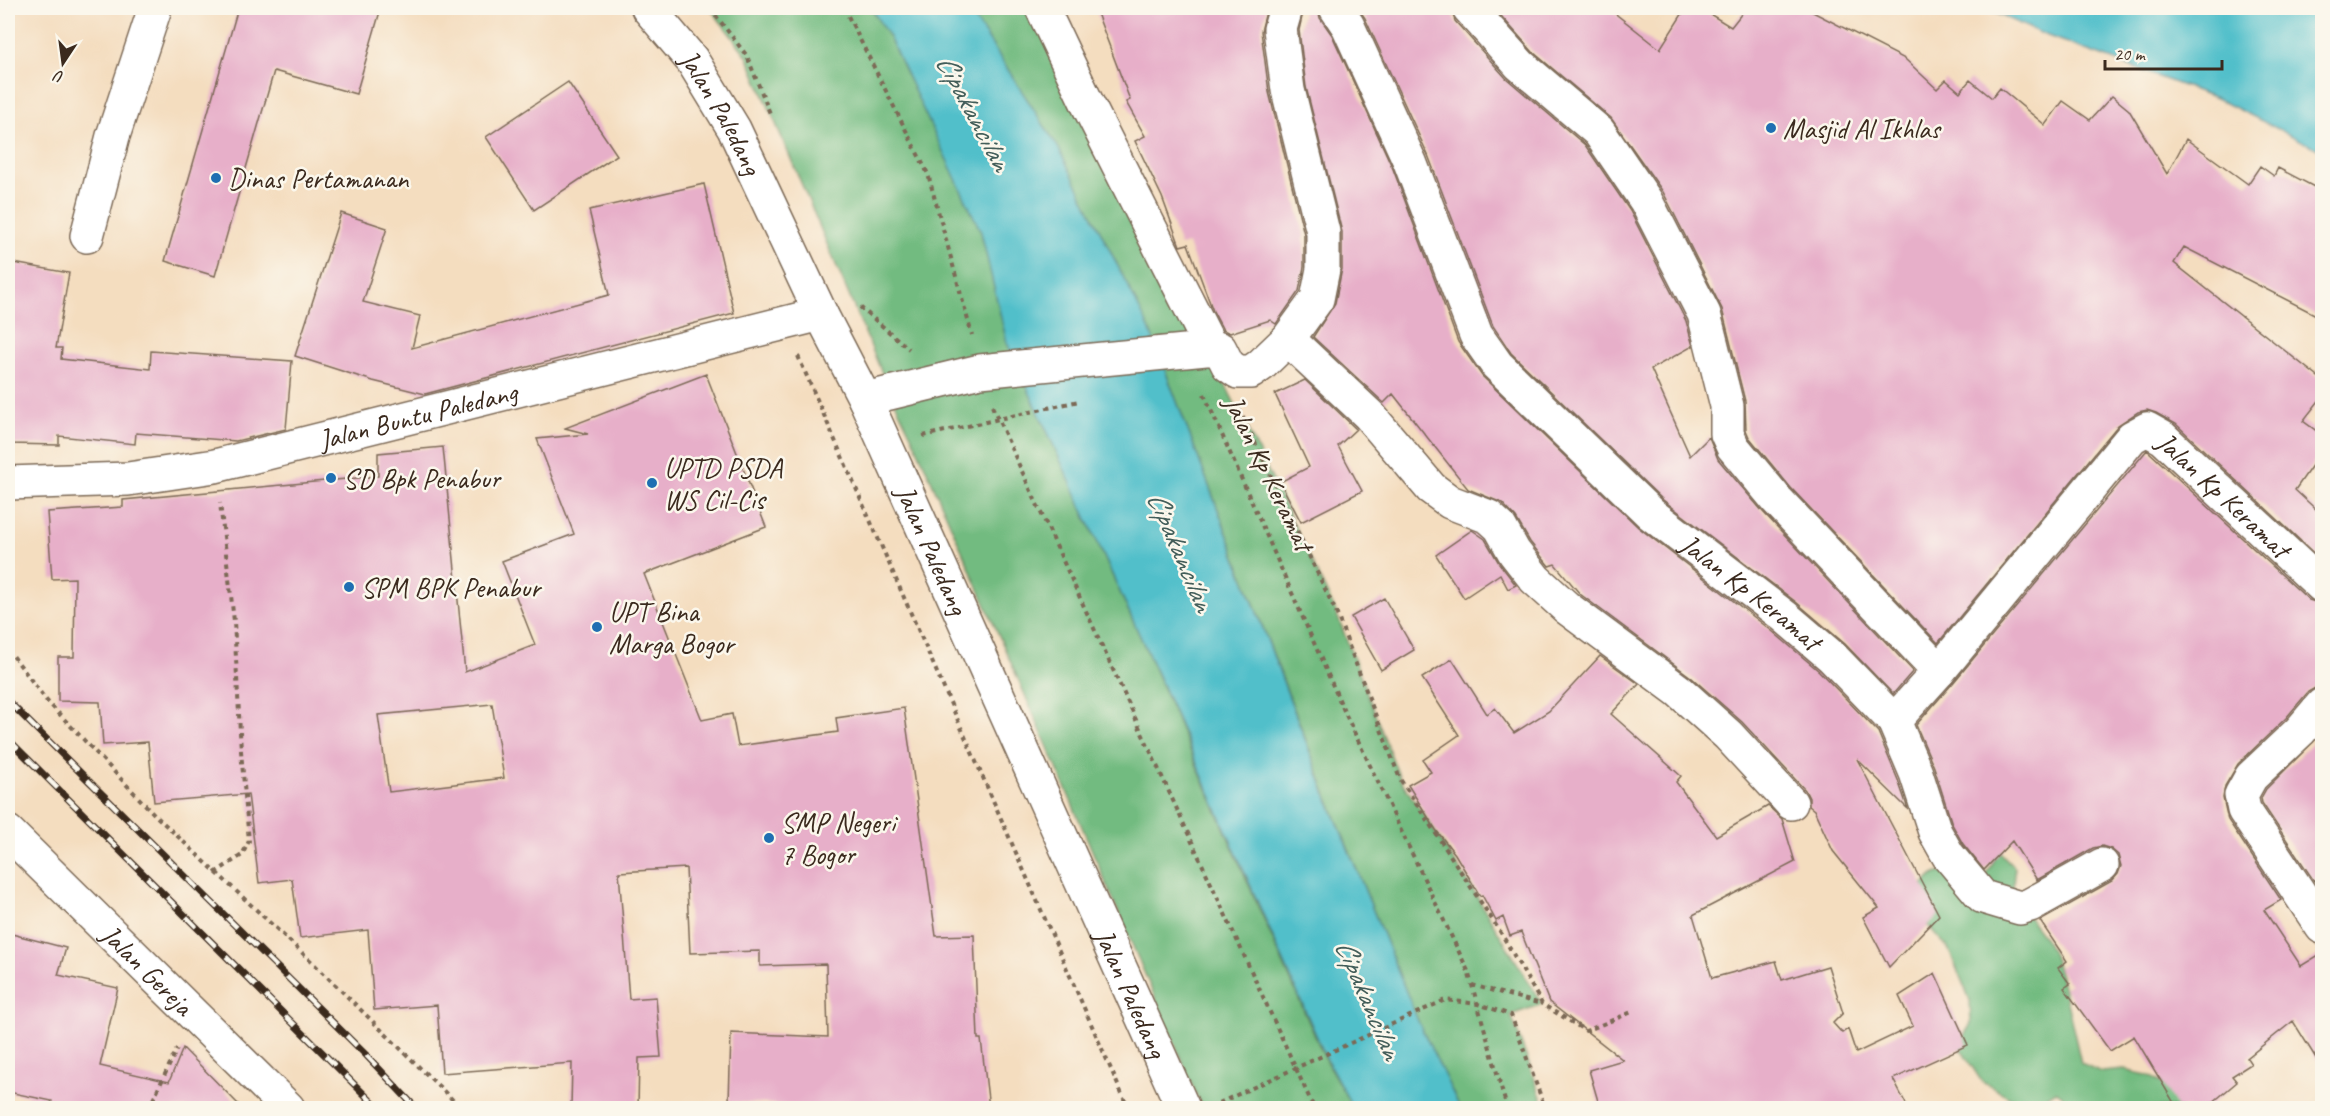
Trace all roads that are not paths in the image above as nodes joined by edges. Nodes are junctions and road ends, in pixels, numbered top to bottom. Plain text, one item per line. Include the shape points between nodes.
1 (155, 8) edge
2 (648, 8) edge
3 (1041, 8) edge
4 (1286, 8) edge
5 (1336, 8) edge
6 (1469, 8) edge
7 (87, 236) dead end
8 (821, 314) junction
9 (1288, 339) junction
10 (1205, 349) junction
11 (865, 399) junction
12 (8, 483) edge
13 (2322, 586) edge
14 (1939, 671) junction
15 (2322, 705) edge
16 (1894, 720) junction
17 (1791, 803) dead end
18 (8, 832) edge
19 (2102, 865) dead end
20 (2322, 927) edge
21 (288, 1108) edge
22 (1196, 1108) edge

1 - 7 street via 113,136
2 - 8 street, Jalan Paledang via 692,60 734,129
3 - 10 street
4 - 9 street via 1280,29 1288,90 1323,232 1323,269 1317,299
5 - 16 street, Jalan Kp Keramat via 1348,26 1410,162 1476,335 1497,365 1628,494 1784,616 1832,657
6 - 14 street via 1520,65 1599,132 1646,201 1704,314 1727,406 1727,434 1733,447 1777,500
8 - 11 street, Jalan Paledang
8 - 12 street, Jalan Buntu Paledang via 215,466 128,479
9 - 10 street via 1251,372 1238,372 1228,365 1220,349
9 - 17 street via 1369,416 1431,488 1450,502 1489,517 1535,579 1679,691 1728,735
10 - 11 street via 985,371
11 - 22 street, Jalan Paledang
13 - 14 street, Jalan Kp Keramat via 2163,438 2147,429 2132,437
14 - 16 street, Jalan Kp Keramat
15 - 20 street via 2251,777 2241,795 2244,810
16 - 19 street, Jalan Kp Keramat via 1935,832 1948,855 1983,897 2020,908
18 - 21 street, Jalan Gereja

